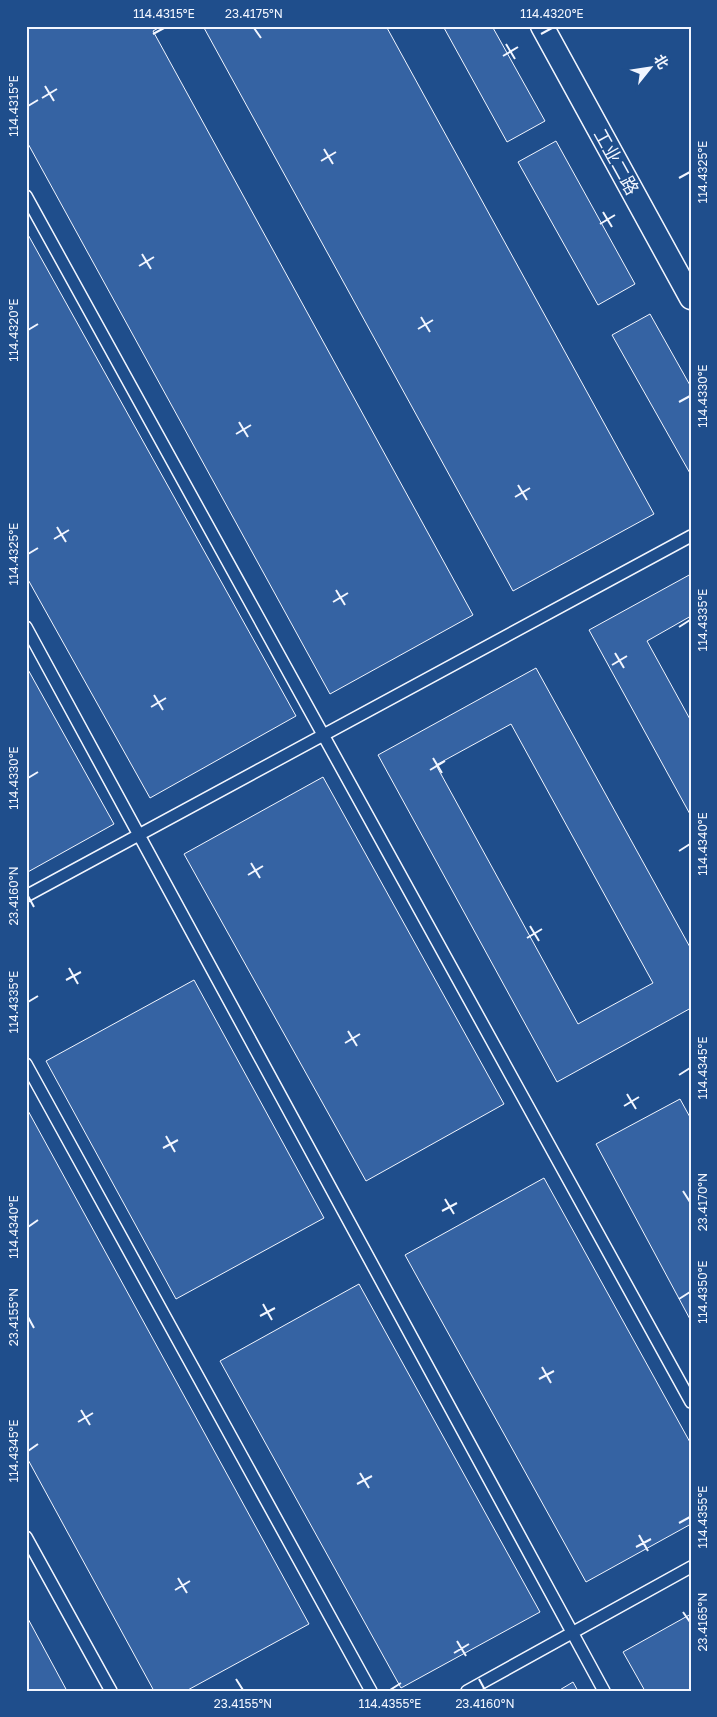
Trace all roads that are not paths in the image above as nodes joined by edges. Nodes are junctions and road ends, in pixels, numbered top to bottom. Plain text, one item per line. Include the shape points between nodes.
1 (542, 26) edge
2 (26, 196) edge
3 (691, 298) edge
4 (691, 536) edge
5 (26, 627) edge
6 (323, 735) junction
7 (140, 833) junction
8 (26, 896) edge
9 (26, 1064) edge
10 (691, 1402) edge
11 (26, 1537) edge
12 (691, 1567) edge
13 (573, 1632) junction
14 (111, 1691) edge
15 (371, 1691) edge
16 (467, 1691) edge
17 (604, 1691) edge

1 - 3 street, 工业二路
2 - 6 lane
4 - 6 lane
5 - 7 lane
6 - 7 lane
6 - 10 lane
7 - 8 lane
7 - 13 lane
9 - 15 lane
11 - 14 lane
12 - 13 lane
13 - 16 lane
13 - 17 lane

